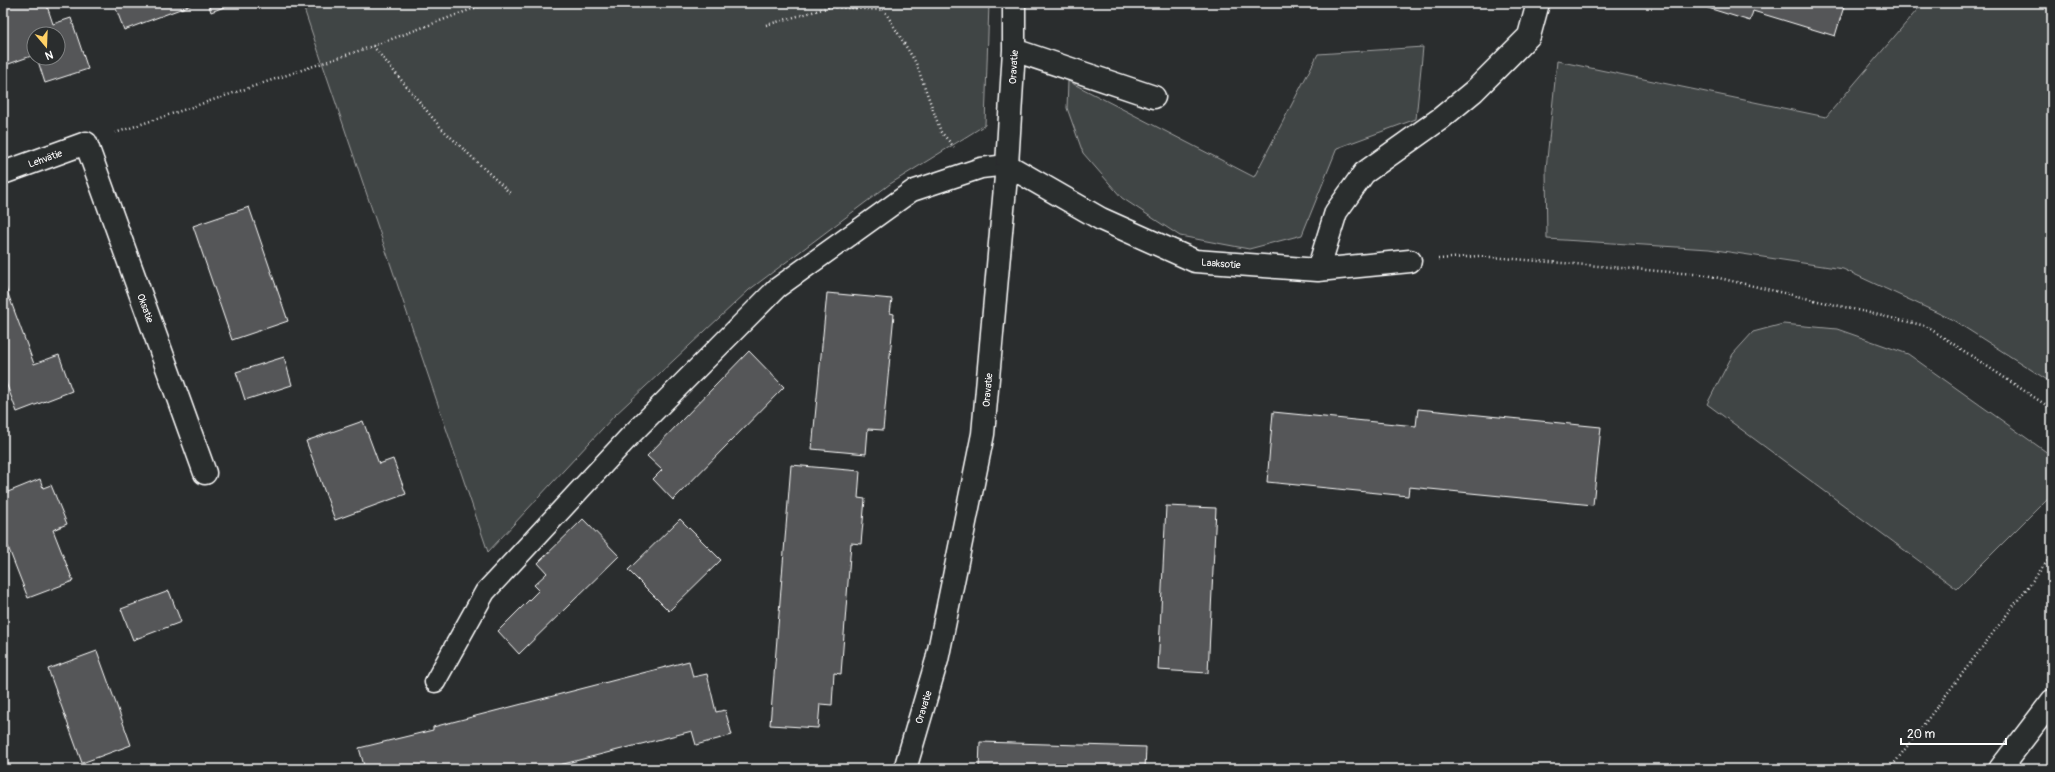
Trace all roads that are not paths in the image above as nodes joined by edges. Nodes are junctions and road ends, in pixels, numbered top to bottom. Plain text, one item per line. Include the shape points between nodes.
1 (1014, 3) edge
2 (1538, 3) edge
3 (1014, 50) junction
4 (1154, 97) dead end
5 (86, 143) joint
6 (1007, 165) junction
7 (3, 173) edge
8 (1410, 261) road end
9 (1318, 270) junction
10 (206, 473) dead end
11 (435, 682) dead end
12 (2052, 701) edge
13 (905, 769) edge
14 (2000, 769) edge

1 - 3 main road, Oravatie
2 - 9 main road via 1529,36 1474,91 1440,119 1364,173 1336,212
3 - 4 main road
3 - 6 main road, Oravatie
5 - 7 main road, Lehvätie
5 - 10 main road, Oksatie
6 - 9 main road, Laaksotie via 1101,219 1195,261
6 - 11 lane via 981,168 912,191 777,288 629,437 486,592
6 - 13 main road, Oravatie via 983,434 938,660
8 - 9 main road, Laaksotie
12 - 14 main road

